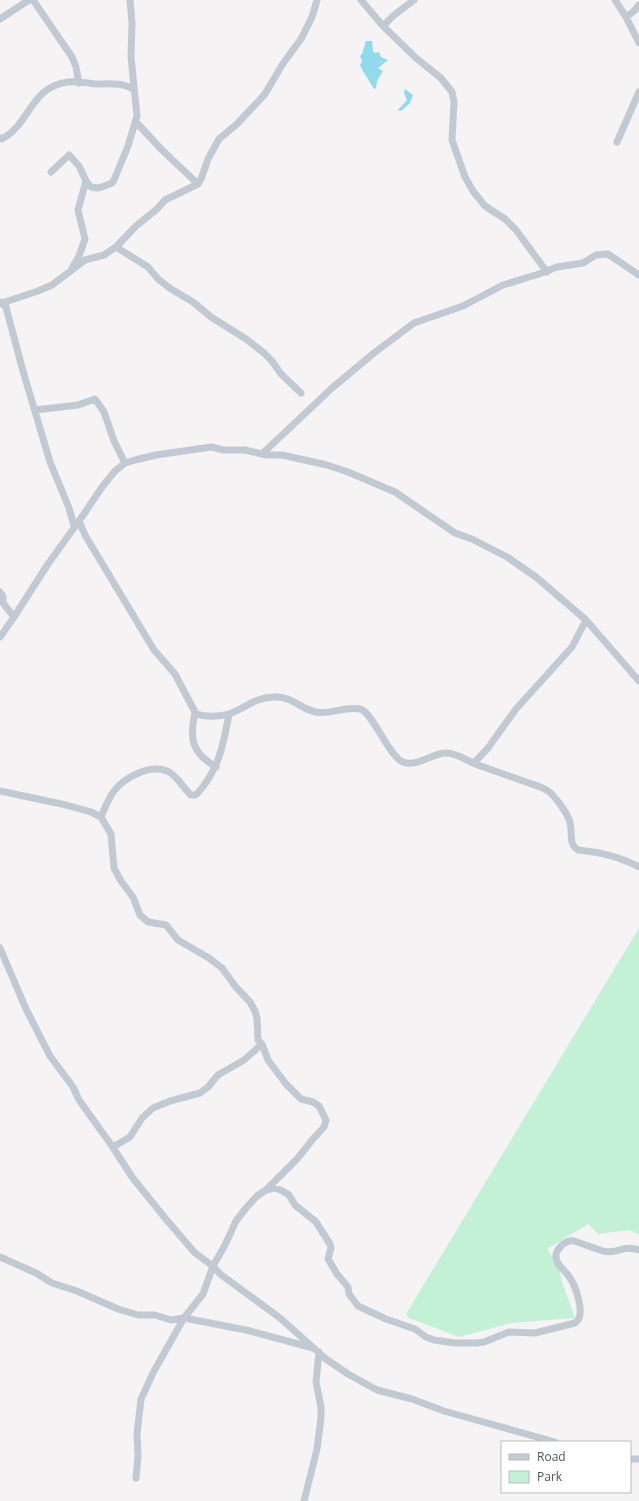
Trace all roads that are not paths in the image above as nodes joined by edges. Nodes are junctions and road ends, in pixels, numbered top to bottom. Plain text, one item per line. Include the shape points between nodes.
1 (29, 0) edge
2 (32, 0) edge
3 (130, 0) edge
4 (317, 0) edge
5 (361, 0) edge
6 (414, 0) edge
7 (615, 0) edge
8 (639, 5) edge
9 (626, 16) junction
10 (0, 19) edge
11 (383, 26) junction
12 (639, 43) edge
13 (79, 83) junction
14 (134, 90) junction
15 (639, 92) edge
16 (136, 122) junction
17 (0, 138) edge
18 (617, 142) dead end
19 (51, 172) dead end
20 (86, 181) junction
21 (198, 184) junction
22 (116, 247) junction
23 (68, 272) junction
24 (547, 272) junction
25 (639, 275) edge
26 (1, 303) edge
27 (301, 393) dead end
28 (35, 410) junction
29 (262, 454) junction
30 (125, 463) junction
31 (77, 524) junction
32 (0, 592) edge
33 (14, 617) junction
34 (586, 620) junction
35 (0, 637) edge
36 (639, 681) edge
37 (195, 713) junction
38 (229, 714) junction
39 (474, 763) junction
40 (216, 766) junction
41 (0, 791) edge
42 (101, 817) junction
43 (639, 867) edge
44 (0, 949) edge
45 (262, 1044) junction
46 (113, 1147) junction
47 (266, 1190) junction
48 (639, 1250) edge
49 (0, 1257) edge
50 (213, 1266) junction
51 (184, 1318) junction
52 (316, 1350) junction
53 (551, 1441) edge
54 (136, 1478) dead end
55 (304, 1501) edge

1 - 10 street
2 - 13 street via 72,57
3 - 14 street
4 - 21 street via 301,39 269,89 237,124 218,139
5 - 11 street
6 - 11 street
7 - 9 street
8 - 9 street
9 - 12 street
11 - 24 street via 441,78 452,92 452,140 465,177 485,206 512,226
13 - 14 street via 115,84
13 - 17 street via 59,84 42,93 14,131
14 - 16 street
15 - 18 street
16 - 20 street via 112,183 97,188 91,187
16 - 21 street
19 - 20 street via 69,155 79,166
20 - 23 street via 78,210 85,239 79,256
21 - 22 street via 165,200
22 - 23 street via 104,255 85,260
22 - 27 street via 148,268 171,289 264,353
23 - 26 street via 52,285
24 - 25 street via 557,267 583,263 596,255 607,253
24 - 29 street via 503,285 463,306 414,323 332,388
26 - 28 street via 6,307 9,316
28 - 30 street via 78,405 95,399 104,412
28 - 31 street via 50,462
29 - 30 street via 209,447 156,455
29 - 34 street via 282,455 327,465 395,492 455,532 512,560
30 - 31 street via 108,478
31 - 33 street
31 - 37 street via 154,650 175,674
32 - 33 street via 3,603
33 - 35 street
34 - 36 street
34 - 39 street via 572,648 520,704
37 - 38 street via 208,716
37 - 40 street via 192,741 204,759
38 - 39 street via 258,699 275,697 291,700 313,712 345,708 363,710 368,713 395,755 404,763 446,753
38 - 40 street
39 - 43 street via 542,786 552,794 570,822 574,848 610,854
40 - 42 street via 204,786 193,796 167,770 148,770 122,782 113,792
41 - 42 street via 66,805
42 - 45 street via 111,834 114,868 133,897 140,915 148,922 166,926 178,940 222,968 250,1002 257,1018 258,1040
44 - 46 street via 50,1056
45 - 46 street via 244,1060 218,1074 200,1093 153,1108 142,1118 130,1136
45 - 47 street via 268,1060 286,1084 301,1099 319,1106 326,1120 324,1127 312,1138 297,1159
46 - 50 street via 132,1177 165,1218 198,1256
47 - 48 street via 274,1188 289,1195 295,1206 316,1222 330,1244 328,1259 360,1308 415,1329 426,1337 438,1341 484,1342 509,1332 535,1333 575,1323 579,1319 581,1306 570,1278 556,1260 558,1249 573,1240 605,1252 628,1248
47 - 50 street via 236,1221
49 - 51 street via 52,1283 118,1309 171,1320
50 - 51 street via 203,1294
50 - 52 street via 220,1274 280,1318
51 - 52 street via 255,1332
51 - 54 street via 154,1370 141,1399
52 - 53 street via 348,1374 381,1392
52 - 55 street via 316,1382 321,1418 317,1449

